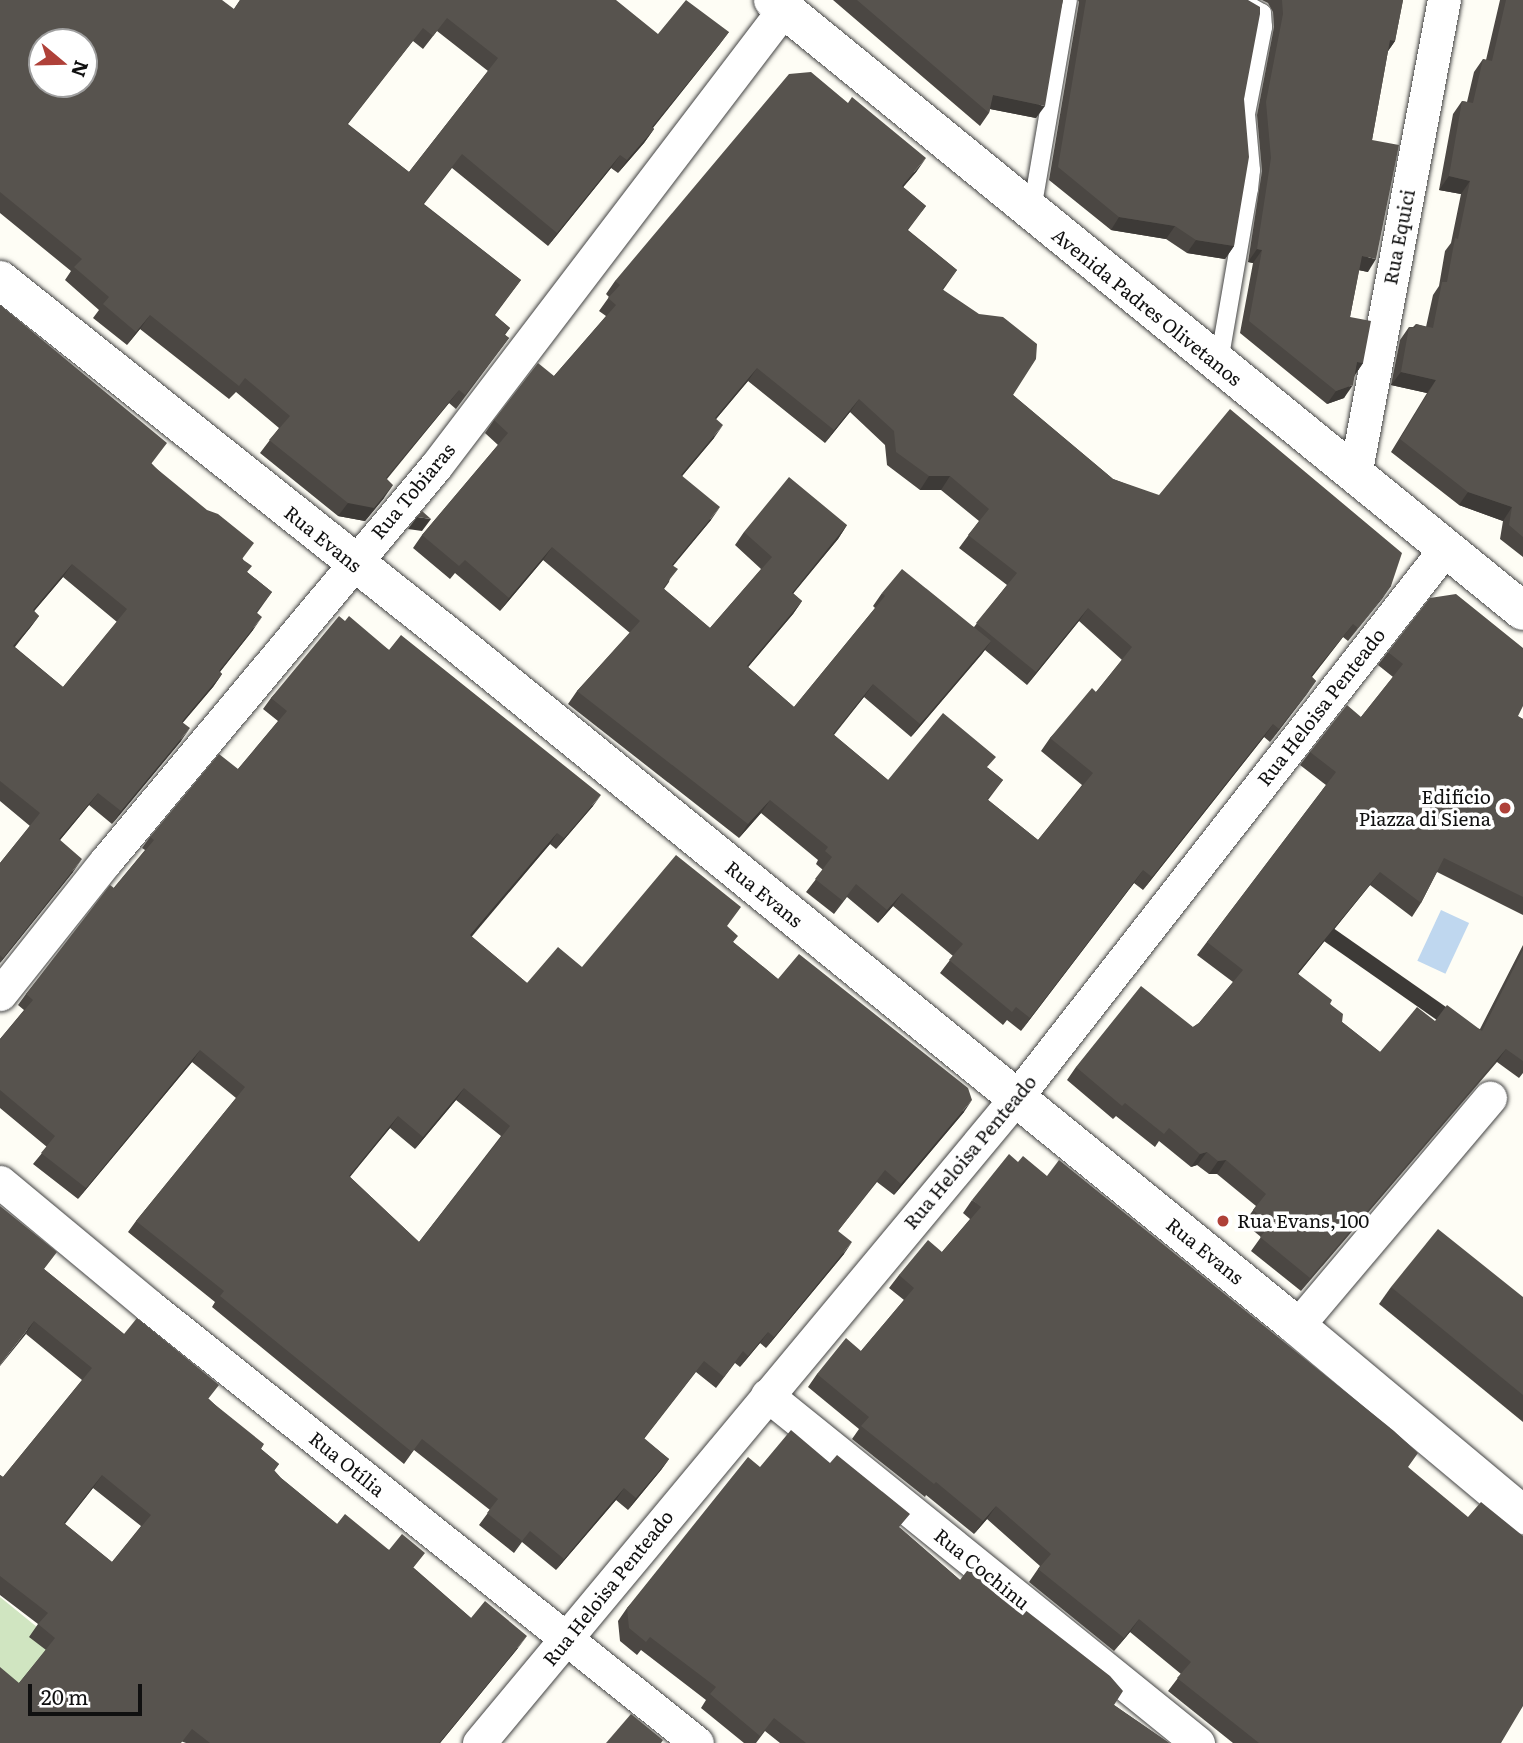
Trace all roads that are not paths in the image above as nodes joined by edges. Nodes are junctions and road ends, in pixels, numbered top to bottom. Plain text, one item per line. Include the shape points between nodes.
1 (1068, 0) edge
2 (1239, 0) edge
3 (1444, 0) edge
4 (781, 3) edge
5 (1032, 213) junction
6 (0, 280) edge
7 (1218, 364) junction
8 (1355, 475) junction
9 (1445, 549) junction
10 (353, 564) junction
11 (1523, 611) edge
12 (0, 994) edge
13 (1490, 1098) dead end
14 (1015, 1099) junction
15 (0, 1182) edge
16 (1297, 1326) junction
17 (766, 1395) junction
18 (1523, 1515) edge
19 (566, 1639) junction
20 (479, 1743) edge
21 (696, 1743) edge
22 (1198, 1743) edge

1 - 5 lane
2 - 7 lane via 1262,13 1263,27 1246,114 1249,189
3 - 8 street, Rua Equici
4 - 5 street, Avenida Padres Olivetanos
4 - 10 street, Rua Tobiaras via 436,466
5 - 7 street, Avenida Padres Olivetanos
6 - 10 street, Rua Evans
7 - 8 street, Avenida Padres Olivetanos
8 - 9 street, Avenida Padres Olivetanos
9 - 11 street, Avenida Padres Olivetanos
9 - 14 street, Rua Heloisa Penteado
10 - 12 street, Rua Tobiaras
10 - 14 street, Rua Evans via 453,640
13 - 16 street
14 - 16 street, Rua Evans
14 - 17 street, Rua Heloisa Penteado
15 - 19 street, Rua Otília
16 - 18 street, Rua Evans
17 - 19 street, Rua Heloisa Penteado
17 - 22 street, Rua Cochinu
19 - 20 street, Rua Heloisa Penteado
19 - 21 street, Rua Otília

